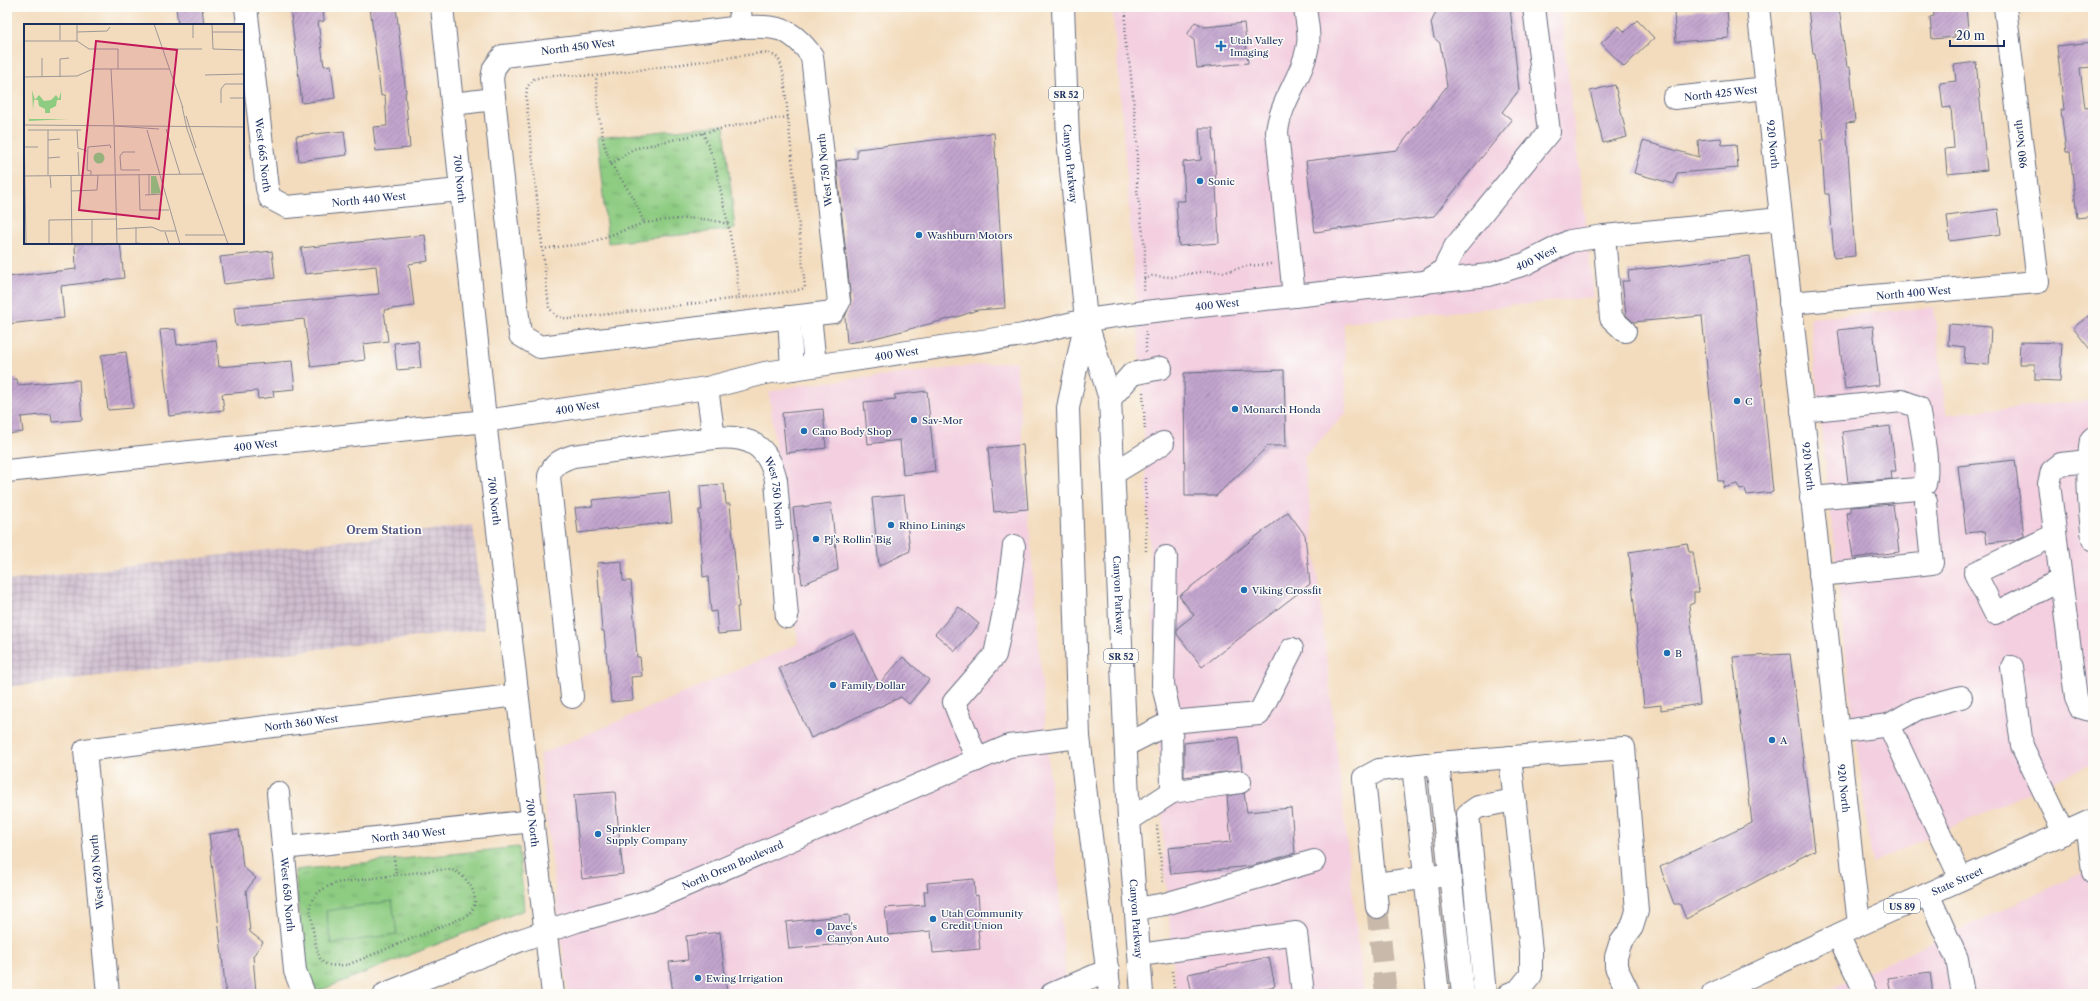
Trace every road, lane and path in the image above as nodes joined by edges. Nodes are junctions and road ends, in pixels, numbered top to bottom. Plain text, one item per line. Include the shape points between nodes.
1 (246, 7) edge
2 (442, 7) edge
3 (1063, 7) edge
4 (1126, 7) edge
5 (1304, 7) edge
6 (1534, 7) edge
7 (1758, 7) edge
8 (2005, 7) edge
9 (741, 17) edge
10 (596, 76) junction
11 (1767, 88) junction
12 (1674, 98) dead end
13 (494, 99) junction
14 (453, 104) junction
15 (788, 117) junction
16 (251, 127) edge
17 (703, 133) junction
18 (611, 164) junction
19 (460, 190) junction
20 (278, 204) joint
21 (1781, 219) junction
22 (644, 223) junction
23 (728, 224) junction
24 (1604, 236) junction
25 (542, 250) junction
26 (1275, 264) dead end
27 (1424, 282) junction
28 (2038, 282) joint
29 (1294, 296) junction
30 (739, 298) junction
31 (1790, 303) junction
32 (799, 316) junction
33 (1086, 320) junction
34 (1625, 331) dead end
35 (815, 365) junction
36 (1161, 368) dead end
37 (792, 369) junction
38 (707, 388) junction
39 (1110, 399) junction
40 (1802, 412) junction
41 (486, 420) junction
42 (714, 438) junction
43 (2093, 438) edge
44 (1163, 443) dead end
45 (2088, 461) junction
46 (7, 471) edge
47 (1114, 473) junction
48 (1925, 493) junction
49 (1811, 498) junction
50 (2055, 535) junction
51 (2093, 539) edge
52 (1014, 546) dead end
53 (1166, 557) dead end
54 (1820, 575) junction
55 (2061, 580) junction
56 (787, 618) dead end
57 (1292, 649) dead end
58 (2012, 667) dead end
59 (517, 695) junction
60 (572, 697) dead end
61 (1961, 697) dead end
62 (2093, 711) edge
63 (1171, 722) junction
64 (1889, 725) junction
65 (1837, 732) junction
66 (1079, 738) junction
67 (1126, 745) junction
68 (85, 750) joint
69 (1510, 757) junction
70 (977, 760) junction
71 (1438, 763) junction
72 (1413, 766) junction
73 (1240, 782) dead end
74 (1172, 792) junction
75 (278, 793) dead end
76 (1514, 800) junction
77 (1129, 820) junction
78 (533, 821) junction
79 (2090, 821) edge
80 (2064, 833) junction
81 (391, 836) junction
82 (284, 848) junction
83 (1314, 861) dead end
84 (2093, 872) edge
85 (396, 875) junction
86 (1450, 875) junction
87 (1424, 878) junction
88 (1961, 879) junction
89 (1374, 884) junction
90 (1928, 894) junction
91 (1377, 907) tunnel mouth
92 (1136, 909) junction
93 (1858, 925) junction
94 (545, 931) junction
95 (1838, 935) junction
96 (1140, 955) junction
97 (1108, 970) junction
98 (108, 994) edge
99 (304, 994) edge
100 (385, 994) edge
101 (553, 994) edge
102 (1052, 994) edge
103 (1110, 994) edge
104 (1142, 994) edge
105 (1303, 994) edge
106 (1438, 994) edge
107 (1463, 994) edge
108 (1485, 994) edge
109 (1509, 994) edge
110 (1629, 994) edge
111 (1713, 994) edge
112 (1866, 994) edge
113 (1963, 994) edge

1 - 16 main road, West 665 North
2 - 14 main road, 700 North
3 - 33 main road, Canyon Parkway / SR 52 via 1068,139
4 - 26 path via 1125,43 1137,135 1137,190 1145,249 1144,279 1205,271 1225,272 1247,266
5 - 29 main road via 1307,50 1278,118 1277,132
6 - 27 main road via 1549,132 1455,247 1443,271
7 - 11 main road, 920 North
8 - 28 main road, 980 North
9 - 13 main road, North 450 West via 503,56 494,68
9 - 32 main road, West 750 North via 778,27 795,37 812,56 839,302 833,312
10 - 15 path via 773,54 780,60 784,76
10 - 18 path via 598,112
10 - 25 path via 551,76 534,79 527,87 526,99
11 - 12 main road, North 425 West
11 - 21 main road, 920 North
13 - 14 main road
13 - 32 main road, North 450 West via 520,335 540,347
14 - 19 main road, 700 North
15 - 17 path
15 - 30 path via 805,288 795,292
16 - 20 main road, West 665 North via 270,198
17 - 18 path via 634,149
17 - 23 path via 714,160
18 - 22 path via 632,197
19 - 20 main road, North 440 West via 287,207
19 - 41 main road, 700 North
21 - 24 main road, 400 West
21 - 31 main road, 920 North
22 - 23 path via 688,217
22 - 25 path via 589,243
23 - 30 path
24 - 27 main road, 400 West via 1570,241 1525,264 1489,275
24 - 34 main road via 1611,318
25 - 30 path via 549,308 557,316 568,319
27 - 29 main road, 400 West
28 - 31 main road, North 400 West
29 - 33 main road, 400 West
31 - 40 main road, 920 North
32 - 35 main road
32 - 37 main road
33 - 35 main road, 400 West via 1023,334
33 - 39 main road, Canyon Parkway / SR 52
33 - 66 main road, Canyon Parkway / SR 52 via 1068,408
35 - 37 main road, 400 West
36 - 39 main road via 1132,374
37 - 38 main road, 400 West
38 - 41 main road, 400 West
38 - 42 main road
39 - 47 main road, Canyon Parkway / SR 52
40 - 48 main road via 1902,401 1918,407 1926,477
40 - 49 main road, 920 North
41 - 46 main road, 400 West
41 - 59 main road, 700 North
42 - 56 main road, West 750 North via 733,436 752,443 764,452 773,466
42 - 60 main road, West 750 North via 573,456 559,461 552,468 549,476
43 - 45 main road
44 - 47 main road
45 - 50 main road via 2061,464 2052,471 2048,484
45 - 51 main road via 2089,508
47 - 67 main road, Canyon Parkway / SR 52
48 - 49 main road via 1917,489
48 - 54 main road via 1932,563
49 - 54 main road, 920 North
50 - 55 main road
50 - 55 main road via 1975,573 1995,613
52 - 70 main road via 995,655 954,702
53 - 63 main road via 1163,685
54 - 65 main road, 920 North
55 - 62 main road via 2076,698 2080,707
57 - 63 main road via 1259,714
58 - 80 main road via 2022,746
59 - 68 main road, North 360 West
59 - 78 main road, 700 North
61 - 64 main road via 1917,709
63 - 67 main road
63 - 74 main road
64 - 65 main road
64 - 88 main road
65 - 93 main road, 920 North
66 - 70 main road, North Orem Boulevard via 1009,746
66 - 97 main road, Canyon Parkway / SR 52
67 - 77 main road, Canyon Parkway / SR 52
68 - 98 main road, West 620 North
69 - 71 main road
69 - 76 main road
69 - 110 main road via 1624,748 1637,911 1632,927 1620,944 1616,967
70 - 94 main road, North Orem Boulevard via 649,901
71 - 72 main road
71 - 86 main road
72 - 87 main road
72 - 89 main road via 1379,770 1364,778
73 - 74 main road
74 - 77 main road
75 - 82 main road, West 650 North
76 - 108 main road via 1478,807 1468,814
76 - 109 main road via 1532,976 1518,991
77 - 92 main road, Canyon Parkway / SR 52
78 - 81 main road, North 340 West
78 - 94 main road, 700 North
79 - 80 main road, State Street / US 89
79 - 84 main road
80 - 88 main road, State Street / US 89
81 - 82 main road, North 340 West
81 - 85 path
82 - 99 main road, West 650 North via 295,971
83 - 92 main road via 1165,904
85 - 85 path via 452,870 464,877 472,887 476,905 465,917 347,965 329,965 321,960 316,946 311,904 314,896 333,884
86 - 87 main road
86 - 107 main road
87 - 89 main road
87 - 106 main road
88 - 90 main road, State Street / US 89
89 - 91 main road
90 - 93 main road, State Street / US 89
90 - 113 main road via 1957,959
92 - 96 main road, Canyon Parkway / SR 52
93 - 95 main road, State Street / US 89
94 - 100 main road, North Orem Boulevard
94 - 101 main road, 700 North
95 - 111 main road, State Street / US 89
95 - 112 main road
96 - 104 main road, Canyon Parkway / SR 52
96 - 105 main road via 1296,933
97 - 102 main road
97 - 103 main road, Canyon Parkway / SR 52

